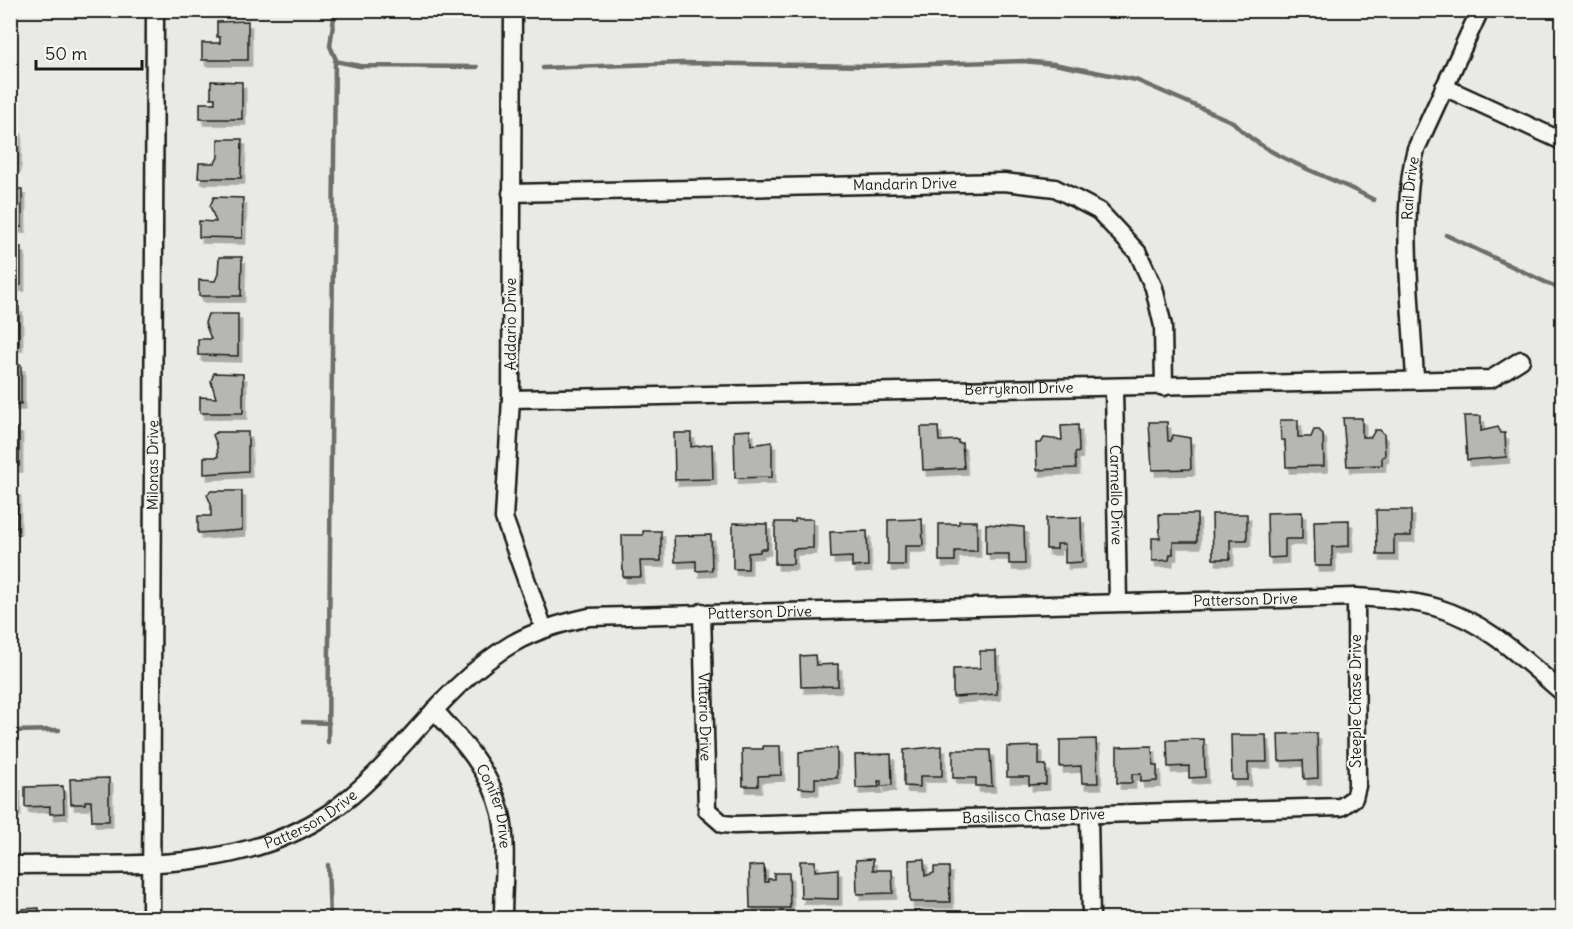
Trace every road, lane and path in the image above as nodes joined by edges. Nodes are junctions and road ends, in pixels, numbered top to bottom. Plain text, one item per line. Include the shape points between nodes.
1 (155, 10) edge
2 (513, 10) edge
3 (1480, 10) edge
4 (1444, 87) junction
5 (1563, 141) edge
6 (511, 193) junction
7 (1521, 360) dead end
8 (1415, 380) junction
9 (1164, 387) junction
10 (1114, 388) junction
11 (511, 399) junction
12 (1356, 597) junction
13 (1118, 601) junction
14 (702, 612) junction
15 (544, 629) junction
16 (1563, 692) edge
17 (434, 710) junction
18 (1350, 802) joint
19 (1089, 816) junction
20 (715, 819) joint
21 (152, 862) junction
22 (10, 865) edge
23 (151, 918) edge
24 (503, 918) edge
25 (1090, 918) edge

1 - 21 street, Milonas Drive
2 - 6 street, Addario Drive
3 - 4 street, Rail Drive
4 - 5 street
4 - 8 street, Rail Drive via 1416,149 1410,182
6 - 9 street, Mandarin Drive via 1004,182 1055,188 1099,211 1138,253 1154,288 1163,326
6 - 11 street, Addario Drive
7 - 8 street, Berryknoll Drive via 1491,379
8 - 9 street, Berryknoll Drive
9 - 10 street, Berryknoll Drive
10 - 11 street, Berryknoll Drive
10 - 13 street, Carmello Drive
11 - 15 street, Addario Drive via 504,518
12 - 13 street, Patterson Drive
12 - 16 street, Patterson Drive via 1427,605 1467,620 1513,649
12 - 18 street, Steeple Chase Drive via 1357,786
13 - 14 street, Patterson Drive
14 - 15 street, Patterson Drive via 589,617
14 - 20 street, Vittario Drive via 705,794 707,810
15 - 17 street, Patterson Drive via 484,664
17 - 21 street, Patterson Drive via 357,790 311,824 260,845 220,855
17 - 24 street, Conifer Drive via 470,751 494,792 504,837
18 - 19 street, Basilisco Chase Drive via 1332,809
19 - 20 street, Basilisco Chase Drive via 734,825
19 - 25 street
21 - 22 street, Patterson Drive
21 - 23 street, Milonas Drive

